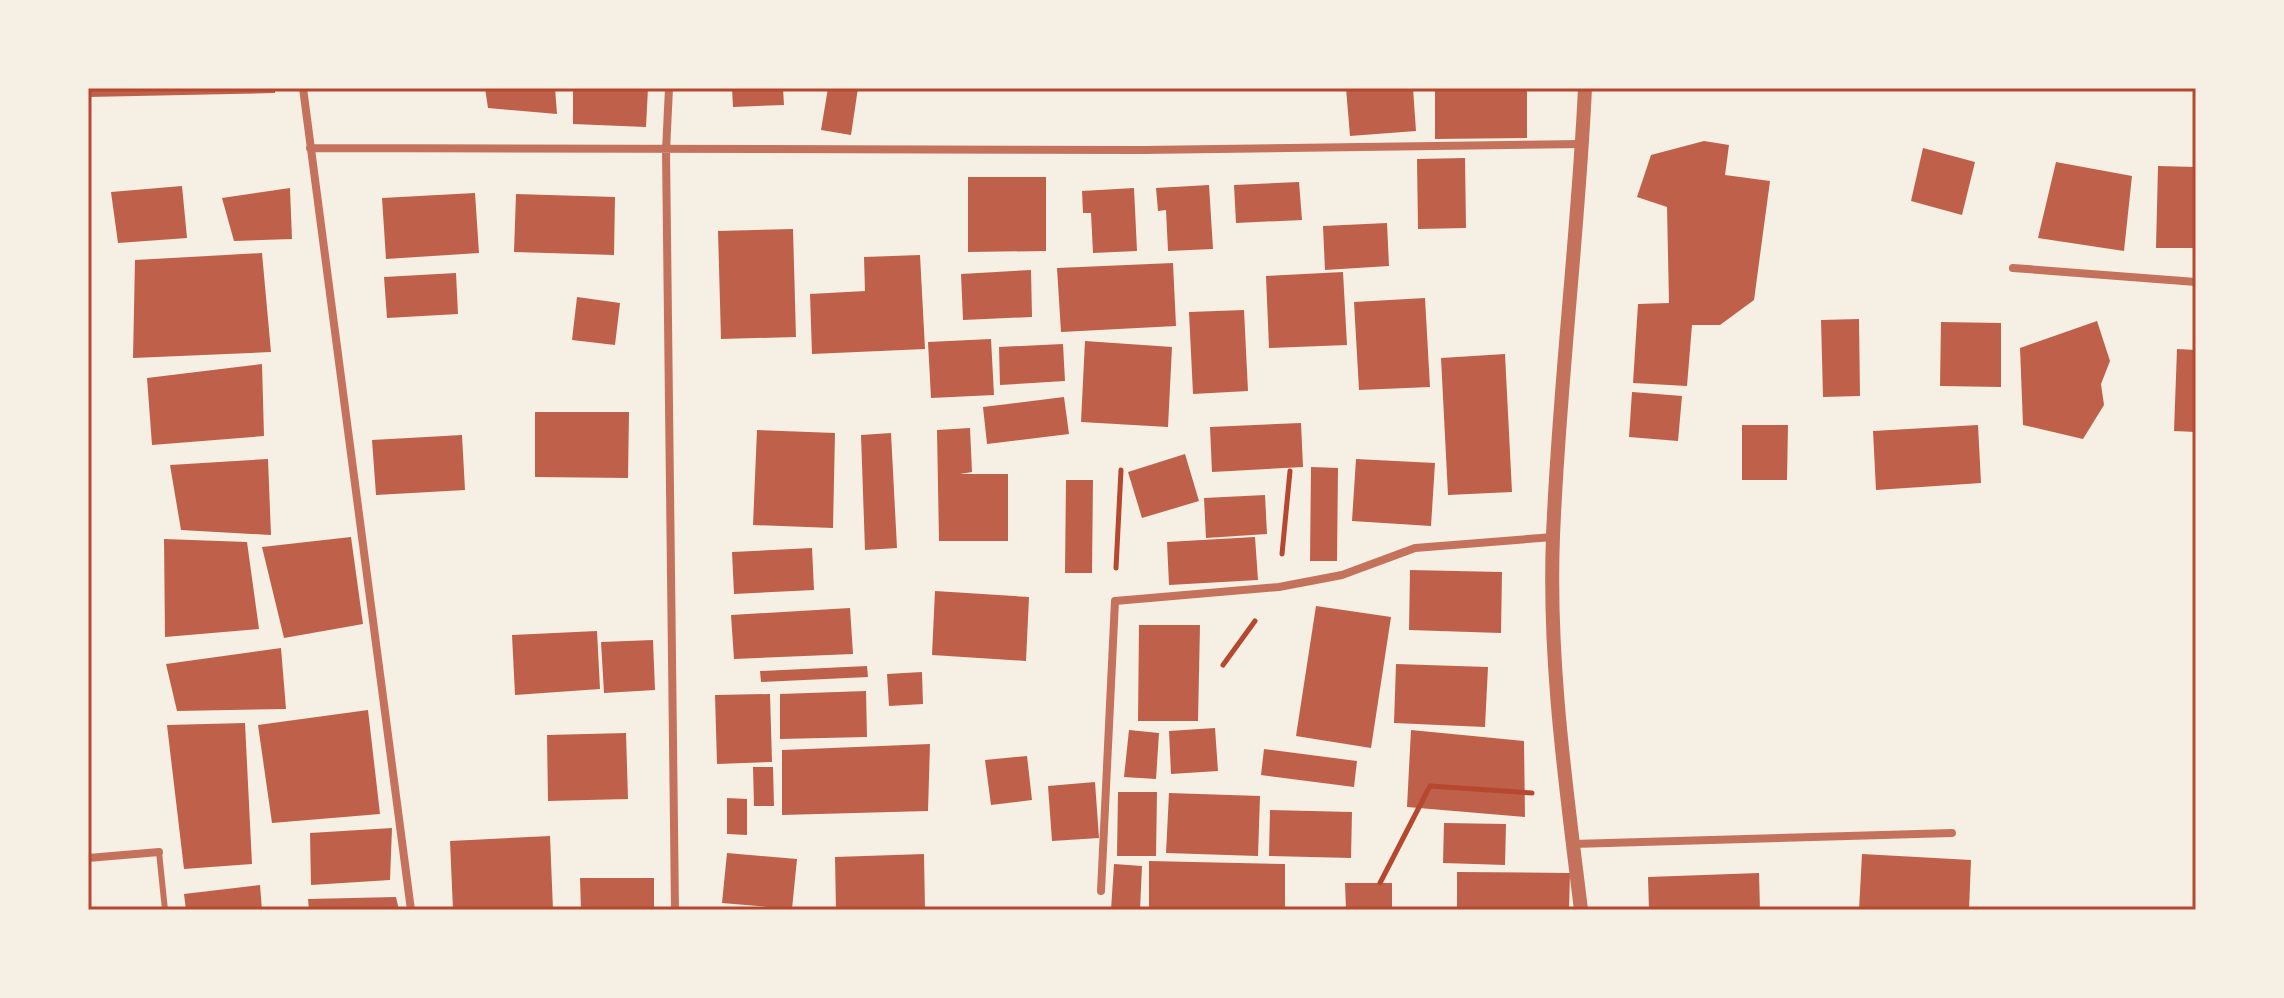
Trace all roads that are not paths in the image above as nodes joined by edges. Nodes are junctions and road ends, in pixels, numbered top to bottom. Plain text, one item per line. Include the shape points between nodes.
1 (303, 88) edge
2 (669, 88) edge
3 (1585, 88) edge
4 (1582, 144) junction
5 (310, 148) junction
6 (666, 151) junction
7 (2013, 268) dead end
8 (2196, 282) edge
9 (1553, 537) junction
10 (1952, 833) dead end
11 (1573, 844) junction
12 (159, 852) joint
13 (88, 858) edge
14 (1101, 891) dead end
15 (165, 910) edge
16 (411, 910) edge
17 (675, 910) edge
18 (1581, 910) edge

1 - 5 street
2 - 6 street
3 - 4 street
4 - 6 street
4 - 9 street
5 - 6 street
5 - 16 street
6 - 17 street
7 - 8 street
9 - 11 street via 1554,655
9 - 14 street via 1415,548 1342,575 1279,587 1115,601
10 - 11 street
11 - 18 street
12 - 13 street
12 - 15 lane

